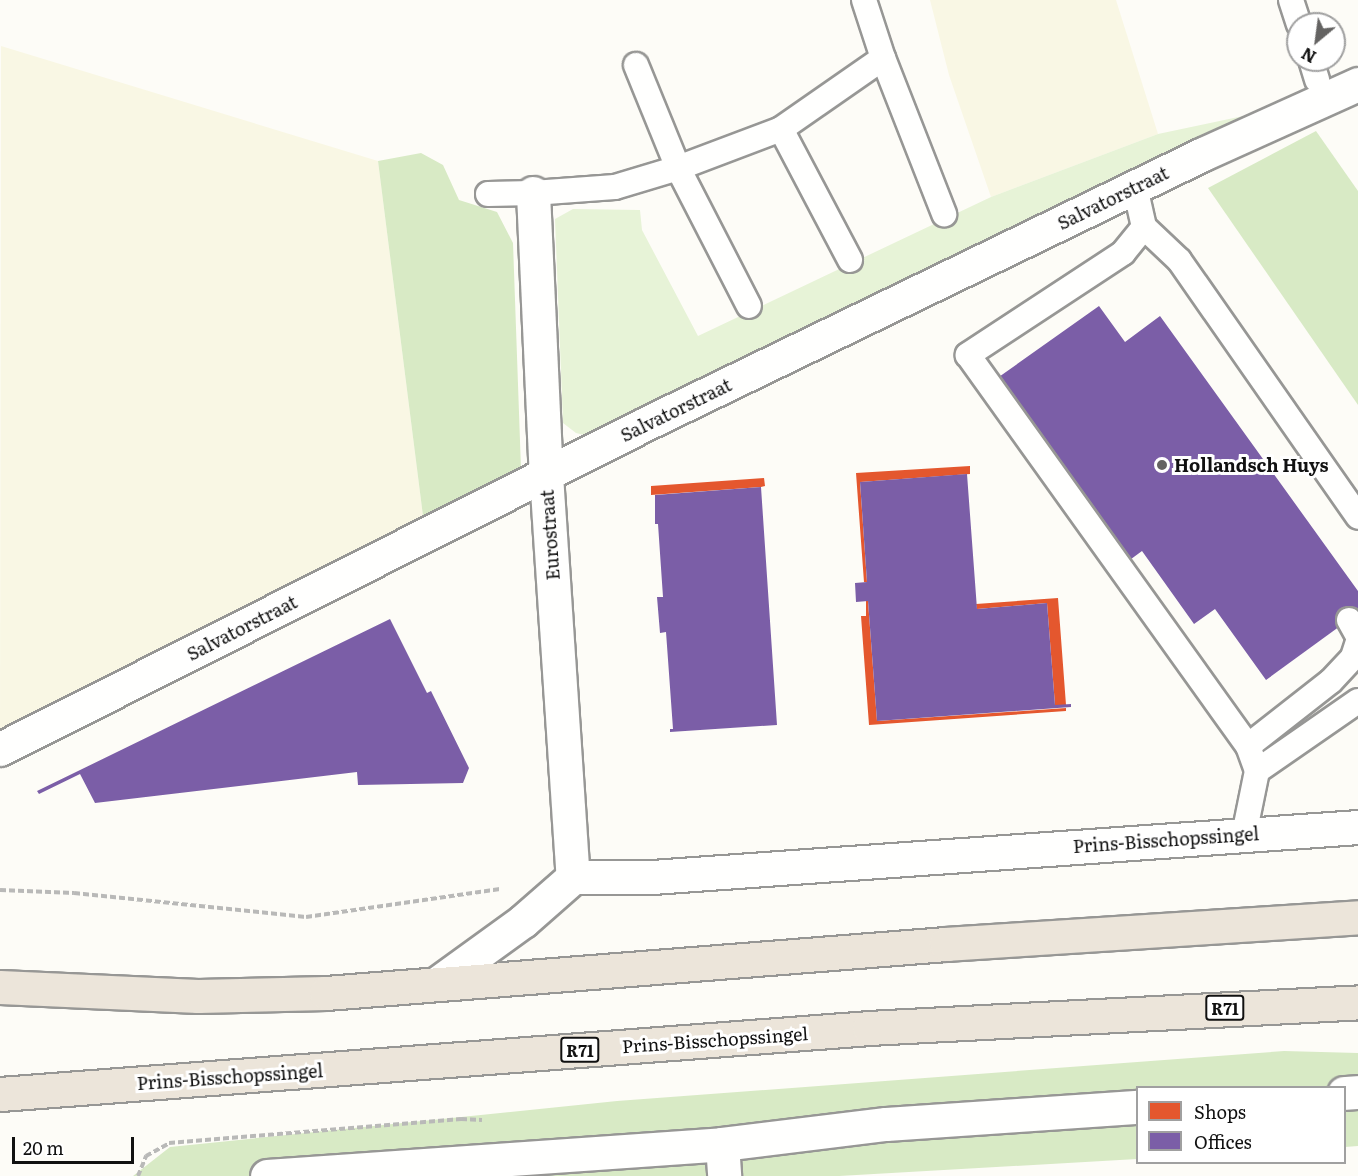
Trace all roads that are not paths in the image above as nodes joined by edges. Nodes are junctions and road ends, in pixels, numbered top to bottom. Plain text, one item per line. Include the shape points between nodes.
1 (864, 0) edge
2 (883, 58) junction
3 (636, 65) dead end
4 (1358, 84) edge
5 (781, 129) junction
6 (678, 168) junction
7 (1135, 187) junction
8 (488, 194) dead end
9 (534, 194) junction
10 (944, 214) dead end
11 (1144, 227) junction
12 (850, 260) dead end
13 (749, 306) dead end
14 (546, 475) junction
15 (1358, 517) edge
16 (1355, 632) edge
17 (1358, 701) edge
18 (1248, 746) junction
19 (0, 749) edge
20 (1257, 771) junction
21 (1358, 827) edge
22 (1244, 835) junction
23 (573, 877) junction
24 (1358, 917) edge
25 (436, 984) junction
26 (0, 987) edge
27 (1358, 1002) edge
28 (0, 1094) edge
29 (1136, 1107) edge
30 (723, 1160) edge
31 (267, 1176) edge

1 - 2 lane
2 - 5 lane
2 - 10 lane
3 - 6 lane
4 - 7 street, Salvatorstraat
5 - 6 lane
5 - 12 lane
6 - 9 lane via 615,187
6 - 13 lane
7 - 11 lane
7 - 14 street, Salvatorstraat
8 - 9 lane
9 - 14 street, Eurostraat
11 - 15 lane via 1179,260
11 - 18 lane via 1123,253 969,355
14 - 19 street, Salvatorstraat
14 - 23 street, Eurostraat
16 - 18 lane via 1353,657 1331,681
17 - 20 lane
18 - 20 lane
20 - 22 lane
21 - 22 street, Prins-Bisschopssingel
22 - 23 street, Prins-Bisschopssingel via 652,877
23 - 25 street via 523,921
24 - 25 highway
25 - 26 highway via 326,993 198,996
27 - 28 highway, Prins-Bisschopssingel / R71 via 869,1028
29 - 30 street via 886,1124
30 - 31 street

